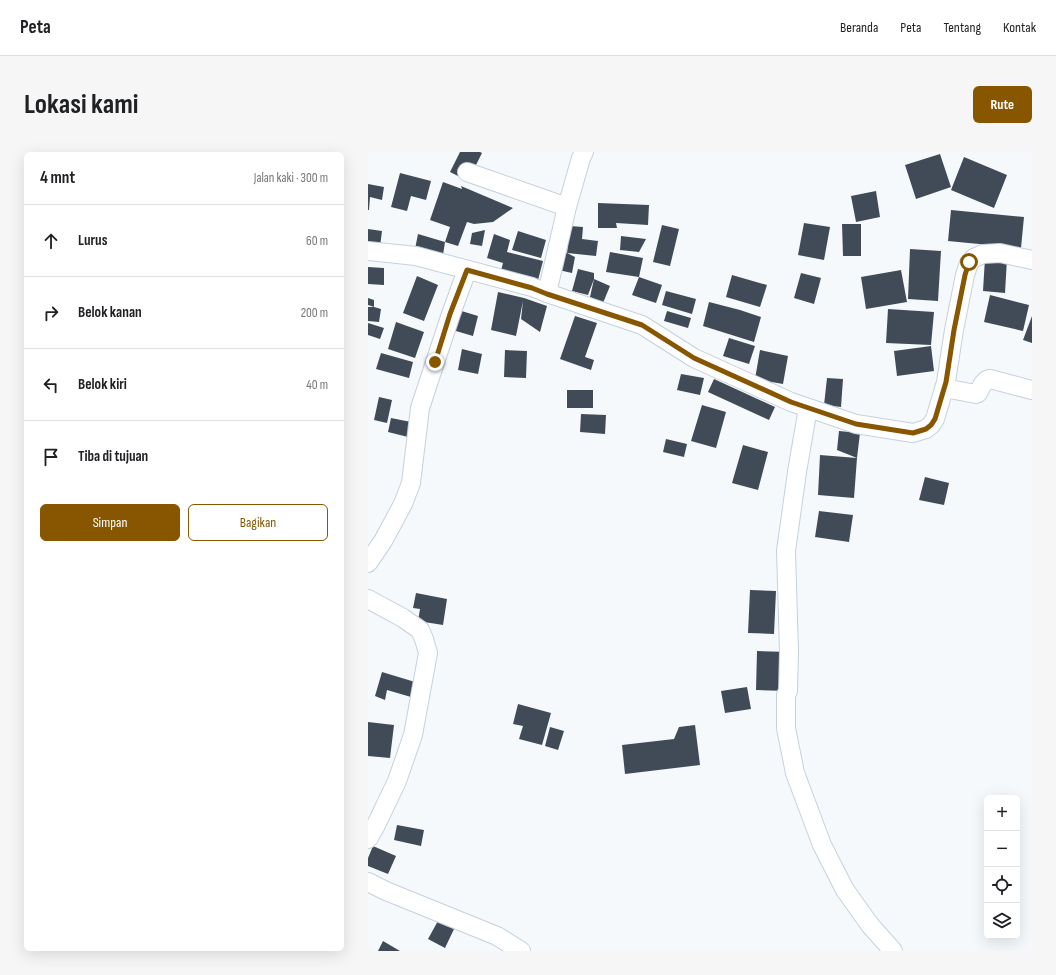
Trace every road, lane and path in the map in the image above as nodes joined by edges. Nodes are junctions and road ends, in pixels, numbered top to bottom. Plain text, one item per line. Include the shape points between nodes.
1 (584, 152) edge
2 (467, 172) dead end
3 (567, 208) junction
4 (368, 251) edge
5 (1032, 260) edge
6 (467, 270) junction
7 (547, 294) junction
8 (944, 388) junction
9 (1032, 390) edge
10 (808, 408) junction
11 (368, 563) edge
12 (368, 599) edge
13 (368, 839) edge
14 (368, 882) edge
15 (521, 951) edge
16 (893, 951) edge

1 - 3 street
2 - 3 street
3 - 7 street
4 - 6 street via 416,256
5 - 8 street via 1000,253 983,254 969,262
6 - 7 street
6 - 11 street via 420,408 411,483 403,504
7 - 10 street via 642,325 694,358
8 - 9 street via 976,394 985,381 990,379
8 - 10 street via 931,425 913,433 856,424
10 - 16 street via 786,551 789,652 786,728 795,773 822,845 846,890 870,925
12 - 13 street via 420,630 428,653 413,735 397,781
14 - 15 street via 497,936

